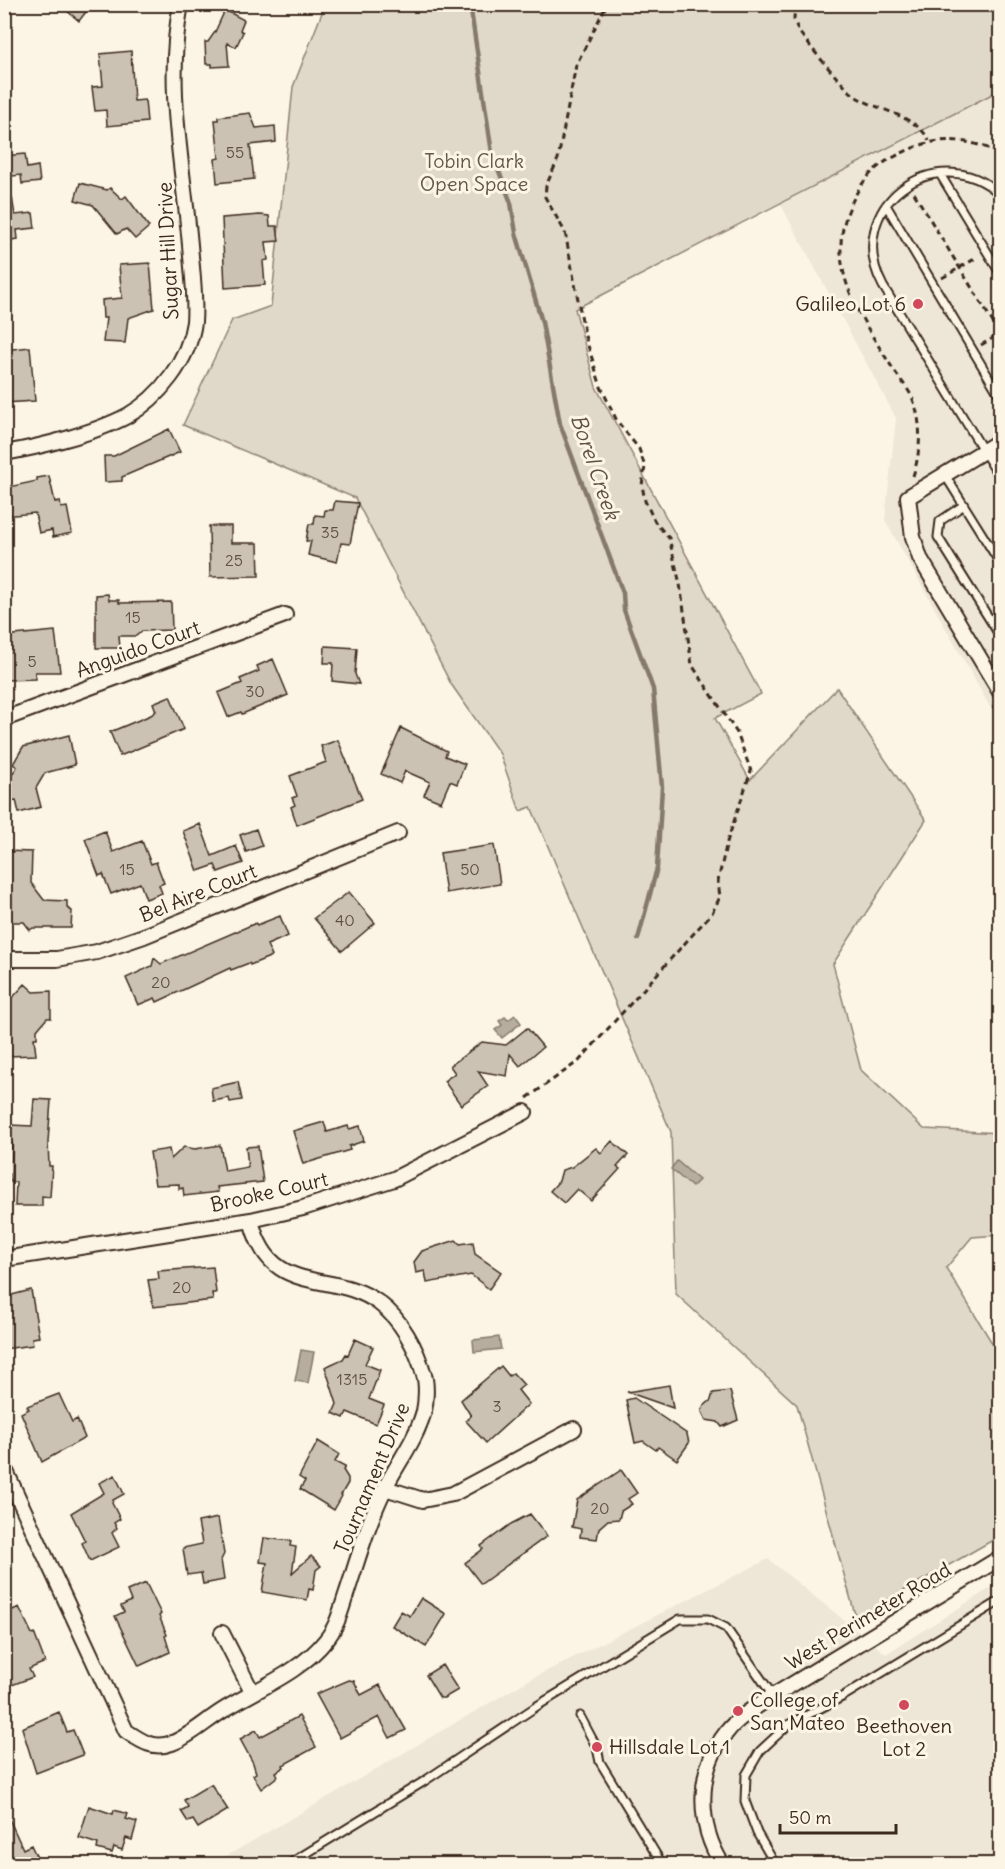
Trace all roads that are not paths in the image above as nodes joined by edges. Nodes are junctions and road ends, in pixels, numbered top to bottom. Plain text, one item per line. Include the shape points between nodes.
1 (181, 4) edge
2 (939, 174) junction
3 (1000, 194) edge
4 (886, 205) junction
5 (1000, 273) edge
6 (1000, 396) edge
7 (1000, 441) edge
8 (983, 450) junction
9 (4, 453) edge
10 (945, 475) junction
11 (1000, 478) edge
12 (964, 505) junction
13 (1000, 563) edge
14 (285, 615) dead end
15 (1000, 636) edge
16 (995, 695) edge
17 (4, 719) edge
18 (398, 833) dead end
19 (4, 958) edge
20 (525, 1112) road end
21 (251, 1220) junction
22 (4, 1259) edge
23 (574, 1429) dead end
24 (4, 1467) edge
25 (385, 1488) junction
26 (1000, 1558) edge
27 (1000, 1601) edge
28 (222, 1633) dead end
29 (252, 1692) junction
30 (773, 1696) junction
31 (580, 1716) dead end
32 (289, 1864) edge
33 (662, 1864) edge
34 (722, 1864) edge
35 (775, 1864) edge

1 - 9 street, Sugar Hill Drive via 173,74 194,288 194,324 187,347 160,390 126,416 69,438
2 - 3 lane via 977,179
2 - 4 lane via 908,184
2 - 5 lane
4 - 6 lane
4 - 8 lane via 872,240 875,271
7 - 8 street
8 - 10 street
8 - 11 lane
10 - 12 lane
10 - 16 street via 908,497 913,537 920,558
12 - 13 lane
12 - 15 lane via 940,521 938,537
14 - 17 street, Anguido Court
18 - 19 street, Bel Aire Court via 97,952 57,959
20 - 21 street, Brooke Court via 394,1179
21 - 22 street, Brooke Court
21 - 25 street, Tournament Drive via 262,1247 278,1267 302,1279 350,1290 378,1302 397,1320 413,1347 425,1377 424,1409 414,1438
23 - 25 street via 453,1494 423,1500
24 - 29 street, Tournament Drive via 126,1731 144,1744 172,1743
25 - 29 street, Tournament Drive via 336,1624 326,1641 297,1667
26 - 30 street, West Perimeter Road
27 - 35 lane via 842,1697 788,1725 760,1751 746,1775 746,1801 757,1833
28 - 29 street
30 - 32 lane via 726,1628 708,1619 680,1619
30 - 34 street, West Perimeter Road via 726,1732 710,1761 703,1808 710,1840
31 - 33 lane via 600,1762

